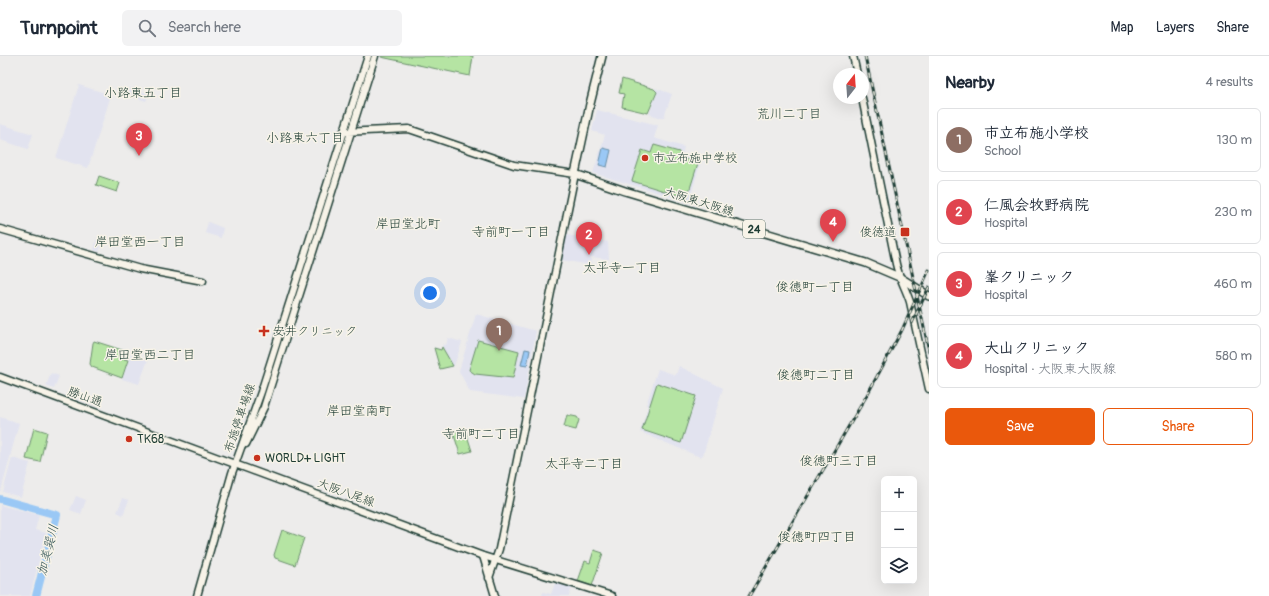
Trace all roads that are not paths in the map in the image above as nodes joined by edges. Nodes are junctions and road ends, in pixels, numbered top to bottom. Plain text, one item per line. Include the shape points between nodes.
1 (368, 56) edge
2 (375, 56) edge
3 (602, 56) edge
4 (853, 56) edge
5 (856, 68) edge
6 (863, 104) edge
7 (343, 132) junction
8 (351, 132) junction
9 (575, 174) junction
10 (0, 229) edge
11 (899, 277) junction
12 (203, 281) dead end
13 (929, 296) edge
14 (0, 377) edge
15 (929, 389) edge
16 (162, 438) joint
17 (236, 465) junction
18 (483, 556) junction
19 (495, 560) junction
20 (489, 578) junction
21 (197, 596) edge
22 (495, 596) edge
23 (612, 596) edge

1 - 7 street, 布施停車場線
2 - 8 street, 布施停車場線
3 - 9 main road
4 - 5 street
6 - 11 street
7 - 8 street
7 - 17 street, 布施停車場線
8 - 9 street via 409,129 514,165
8 - 17 street, 布施停車場線 via 264,407
9 - 11 main road, 大阪東大阪線 / 24 via 866,263
9 - 19 street
10 - 12 street via 140,269
11 - 13 main road, 大阪東大阪線 / 24
11 - 15 street via 910,302
14 - 16 street, 勝山通
16 - 17 street, 大阪八尾線
17 - 18 street, 大阪八尾線
17 - 21 street
18 - 19 street, 大阪八尾線
18 - 20 street
19 - 20 street
19 - 23 street, 大阪八尾線
20 - 22 street

